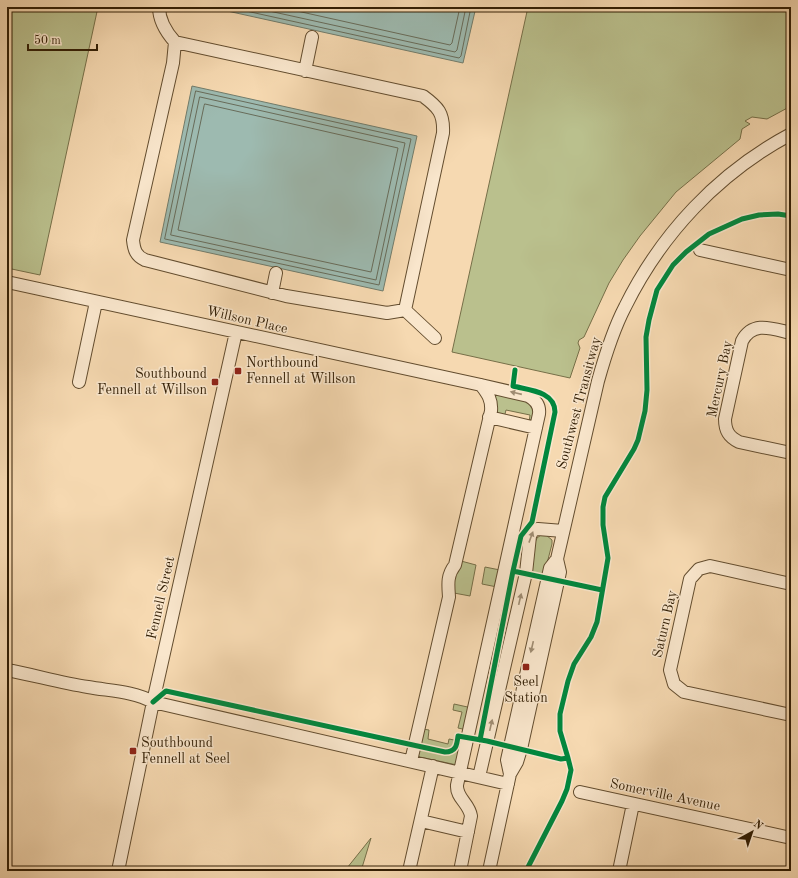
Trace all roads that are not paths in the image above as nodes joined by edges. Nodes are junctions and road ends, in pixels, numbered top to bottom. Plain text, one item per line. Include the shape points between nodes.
1 (158, 7) edge
2 (312, 37) dead end
3 (175, 42) junction
4 (305, 70) junction
5 (791, 134) edge
6 (700, 250) dead end
7 (791, 270) edge
8 (276, 273) dead end
9 (7, 282) edge
10 (272, 293) junction
11 (96, 302) junction
12 (405, 310) junction
13 (236, 332) junction
14 (791, 333) edge
15 (434, 338) dead end
16 (80, 382) dead end
17 (481, 385) junction
18 (490, 414) junction
19 (536, 428) junction
20 (791, 453) edge
21 (563, 531) junction
22 (791, 584) edge
23 (7, 670) edge
24 (154, 702) junction
25 (791, 715) edge
26 (411, 761) junction
27 (433, 766) junction
28 (460, 772) junction
29 (479, 777) junction
30 (509, 779) junction
31 (580, 792) dead end
32 (633, 804) junction
33 (421, 821) junction
34 (468, 832) junction
35 (791, 838) edge
36 (118, 871) edge
37 (409, 871) edge
38 (460, 871) edge
39 (489, 871) edge
40 (619, 871) edge

1 - 3 street via 166,32
2 - 4 street
3 - 4 street
3 - 10 street via 173,63 133,240 134,249 139,257 145,260
4 - 12 street via 423,96 441,113 444,122 443,133
5 - 21 street, Southwest Transitway via 748,161 703,198 667,238 646,269 614,331 598,381
6 - 7 street
8 - 10 street
9 - 11 street, Willson Place
10 - 12 street via 387,313
11 - 13 street, Willson Place
11 - 16 street
12 - 15 street
13 - 17 street, Willson Place
13 - 24 street, Fennell Street
14 - 20 street, Mercury Bay via 763,327 750,330 745,335 725,426 733,439 739,442
17 - 18 street via 490,396
19 -> 17 street, Willson Place via 539,406 532,398
18 - 19 street
18 - 26 street via 455,565 450,572 449,596
19 - 28 street
29 -> 21 street via 526,574 530,536 533,530 538,529
21 - 30 street, Southwest Transitway via 557,560 550,568 507,760
22 - 25 street, Saturn Bay via 710,566 699,569 690,579 670,670 674,684 684,692
23 - 24 street via 143,696
24 - 26 street
24 - 36 street, Fennell Street
26 - 27 street
27 - 28 street
27 - 33 street
28 - 29 street
28 - 34 street via 457,790 470,812
29 - 30 street
30 - 39 street, Southwest Transitway
31 - 32 street, Somerville Avenue
32 - 35 street, Somerville Avenue
32 - 40 street
33 - 34 street
33 - 37 street
34 - 38 street

